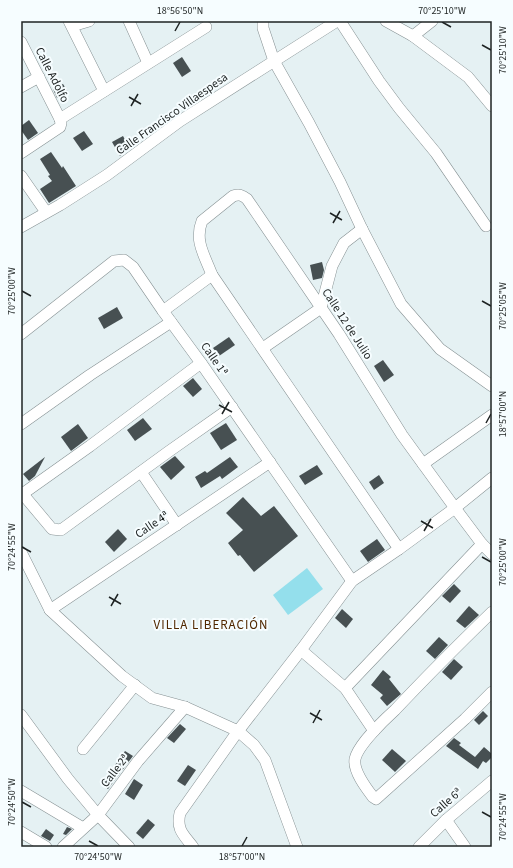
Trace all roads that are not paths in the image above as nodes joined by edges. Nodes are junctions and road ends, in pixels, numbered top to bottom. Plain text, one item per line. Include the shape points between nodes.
1 (89, 21) edge
2 (129, 21) edge
3 (263, 21) edge
4 (338, 21) edge
5 (386, 21) edge
6 (432, 21) edge
7 (71, 24) edge
8 (318, 26) edge
9 (206, 27) dead end
10 (413, 36) junction
11 (21, 42) edge
12 (274, 61) junction
13 (148, 63) junction
14 (38, 77) junction
15 (21, 87) edge
16 (104, 92) junction
17 (492, 106) edge
18 (60, 119) junction
19 (21, 153) edge
20 (21, 176) edge
21 (46, 212) junction
22 (486, 226) dead end
23 (21, 227) edge
24 (362, 229) junction
25 (212, 275) junction
26 (321, 308) junction
27 (163, 311) junction
28 (172, 322) junction
29 (21, 334) edge
30 (263, 348) junction
31 (201, 363) junction
32 (492, 386) edge
33 (232, 407) junction
34 (492, 415) edge
35 (21, 424) edge
36 (270, 462) junction
37 (423, 464) junction
38 (141, 472) junction
39 (492, 478) edge
40 (22, 494) edge
41 (455, 508) junction
42 (177, 525) junction
43 (482, 544) junction
44 (399, 549) junction
45 (21, 552) edge
46 (492, 554) edge
47 (352, 581) junction
48 (50, 610) junction
49 (492, 612) edge
50 (301, 650) junction
51 (135, 685) junction
52 (345, 688) junction
53 (492, 692) edge
54 (185, 707) junction
55 (21, 715) edge
56 (238, 731) junction
57 (374, 731) junction
58 (83, 749) dead end
59 (491, 786) edge
60 (21, 791) edge
61 (98, 815) junction
62 (446, 820) junction
63 (83, 828) junction
64 (21, 832) edge
65 (46, 847) edge
66 (63, 847) edge
67 (129, 847) edge
68 (193, 847) edge
69 (297, 847) edge
70 (419, 847) edge
71 (465, 847) edge

1 - 7 street
2 - 13 street
3 - 12 street
4 - 8 street, Calle Francisco Villaespesa
4 - 22 street via 399,108 436,153
5 - 10 street
6 - 10 street
7 - 16 street
8 - 12 street, Calle Francisco Villaespesa
9 - 13 street
10 - 17 street via 468,77
11 - 14 street, Calle Adolfo
12 - 21 street, Calle Francisco Villaespesa via 180,121 107,175
12 - 24 street via 340,182
13 - 16 street
14 - 15 street
14 - 18 street, Calle Adolfo
16 - 18 street
18 - 19 street via 60,127
20 - 21 street
21 - 23 street, Calle Francisco Villaespesa
24 - 26 street via 344,243 332,266
24 - 32 street via 401,304 440,349
25 - 26 street, Calle 12 de Julio via 199,243 200,227 207,217 233,196 242,195
25 - 27 street
25 - 30 street
26 - 30 street
26 - 37 street, Calle 12 de Julio
27 - 28 street, Calle 1ª
27 - 29 street, Calle 1ª via 133,267 124,260 114,261
28 - 31 street, Calle 1ª
28 - 35 street
30 - 44 street
31 - 33 street, Calle 1ª
31 - 40 street
33 - 36 street, Calle 1ª
33 - 38 street
34 - 37 street
36 - 42 street, Calle 4ª
36 - 47 street, Calle 1ª
37 - 41 street, Calle 12 de Julio
38 - 40 street via 61,530 52,529
38 - 42 street
39 - 41 street
41 - 43 street, Calle 12 de Julio
41 - 44 street
42 - 48 street, Calle 4ª
43 - 46 street, Calle 12 de Julio
43 - 52 street
44 - 47 street
45 - 48 street
47 - 50 street
48 - 51 street
49 - 57 street
50 - 52 street
50 - 56 street
51 - 54 street via 152,698
51 - 58 street
52 - 57 street
53 - 57 street via 376,799 372,798 360,778 354,761
54 - 56 street
54 - 61 street, Calle 2ª via 138,761
55 - 61 street
56 - 68 street via 180,813 179,825
56 - 69 street via 254,745 265,760
59 - 62 street, Calle 6ª
60 - 63 street
61 - 63 street, Calle 2ª
61 - 67 street
62 - 70 street, Calle 6ª
62 - 71 street
63 - 66 street, Calle 2ª
64 - 65 street

